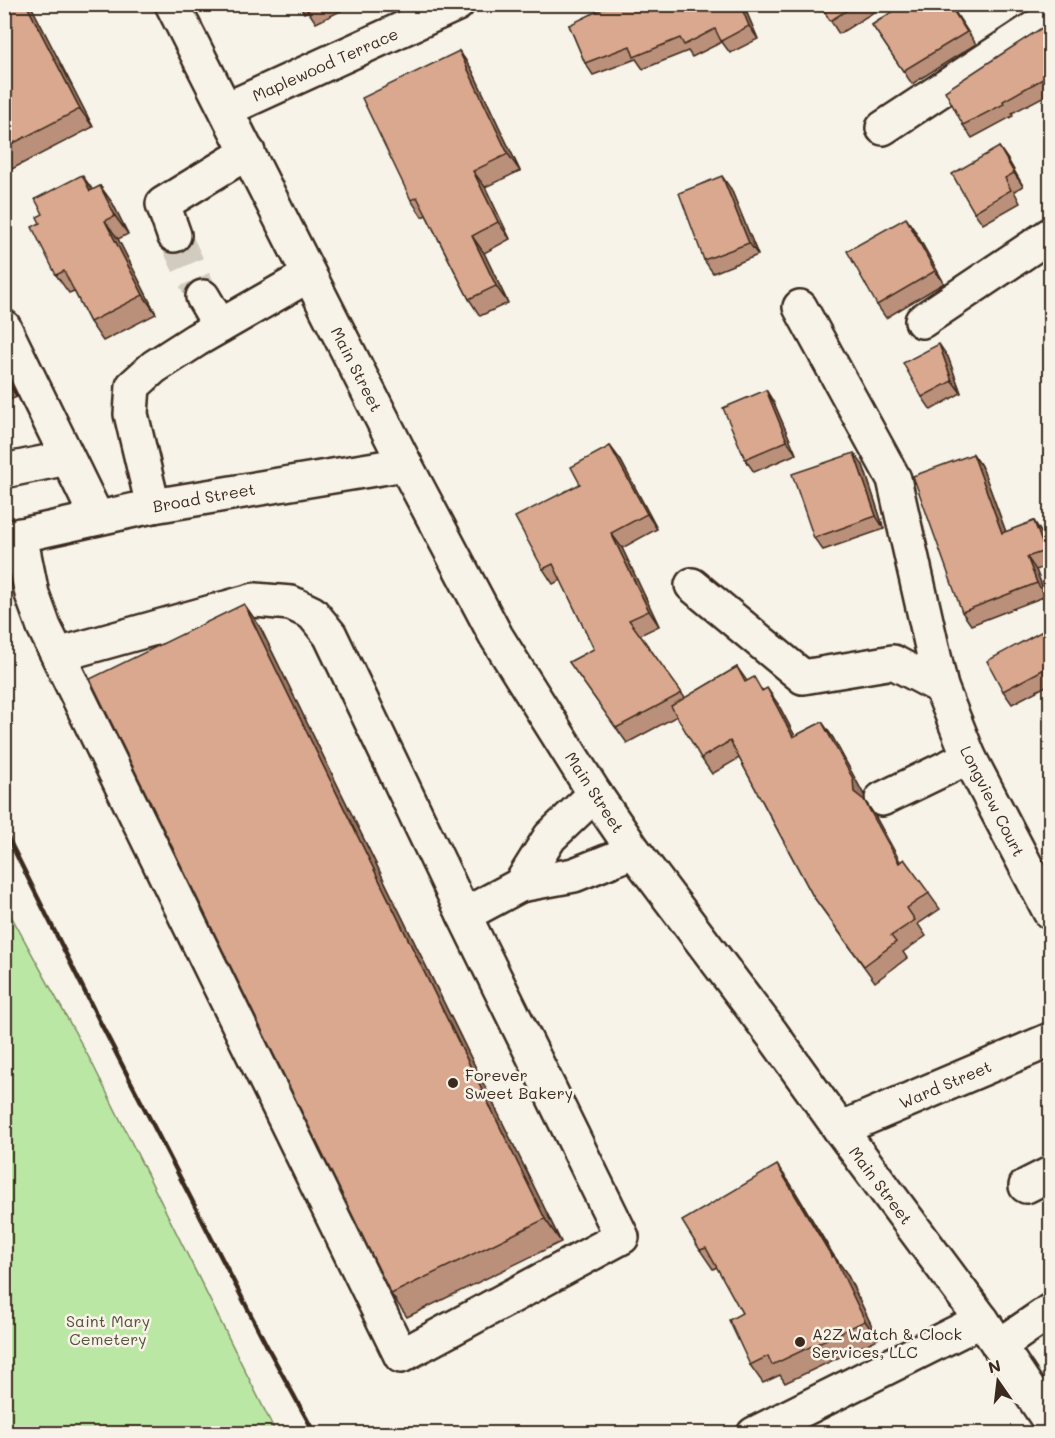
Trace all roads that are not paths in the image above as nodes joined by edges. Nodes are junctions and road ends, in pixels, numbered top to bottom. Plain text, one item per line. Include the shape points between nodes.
1 (172, 4) edge
2 (457, 4) edge
3 (1050, 18) edge
4 (226, 109) junction
5 (883, 128) dead end
6 (248, 152) junction
7 (174, 235) tunnel mouth
8 (1050, 235) edge
9 (309, 275) junction
10 (203, 297) tunnel mouth
11 (800, 307) dead end
12 (922, 321) dead end
13 (220, 326) junction
14 (4, 327) edge
15 (68, 458) junction
16 (405, 464) junction
17 (4, 471) edge
18 (153, 506) junction
19 (97, 518) junction
20 (12, 537) edge
21 (692, 585) dead end
22 (58, 655) junction
23 (941, 687) junction
24 (969, 757) junction
25 (595, 794) junction
26 (882, 799) dead end
27 (634, 851) junction
28 (520, 885) junction
29 (1050, 912) edge
30 (464, 915) junction
31 (1050, 1040) edge
32 (840, 1129) junction
33 (1050, 1311) edge
34 (990, 1333) junction
35 (1050, 1422) edge
36 (754, 1434) edge

1 - 4 main road, Main Street
2 - 4 main road, Maplewood Terrace
3 - 5 main road
4 - 6 main road, Main Street
6 - 7 main road via 163,204
6 - 9 main road, Main Street
8 - 12 main road
9 - 13 main road
9 - 16 main road, Main Street
10 - 13 main road
11 - 23 main road, Longview Court via 894,479
13 - 18 main road via 154,367 133,386 131,414
14 - 15 main road
15 - 17 main road
15 - 19 main road
16 - 18 main road, Broad Street
16 - 25 main road, Main Street via 496,636
18 - 19 main road, Broad Street
19 - 20 main road, Broad Street
20 - 22 main road
21 - 23 main road via 803,677 893,662
22 - 30 main road via 255,600 291,603 312,613 330,635
22 - 30 main road via 401,1356 622,1237
23 - 24 main road, Longview Court
24 - 26 main road
24 - 29 main road, Longview Court
25 - 27 main road, Main Street
25 - 28 main road via 550,837
27 - 28 main road via 574,875
27 - 32 main road, Main Street
28 - 30 main road
31 - 32 main road, Ward Street
32 - 34 main road, Main Street
33 - 34 main road
34 - 35 main road, Main Street
34 - 36 main road

